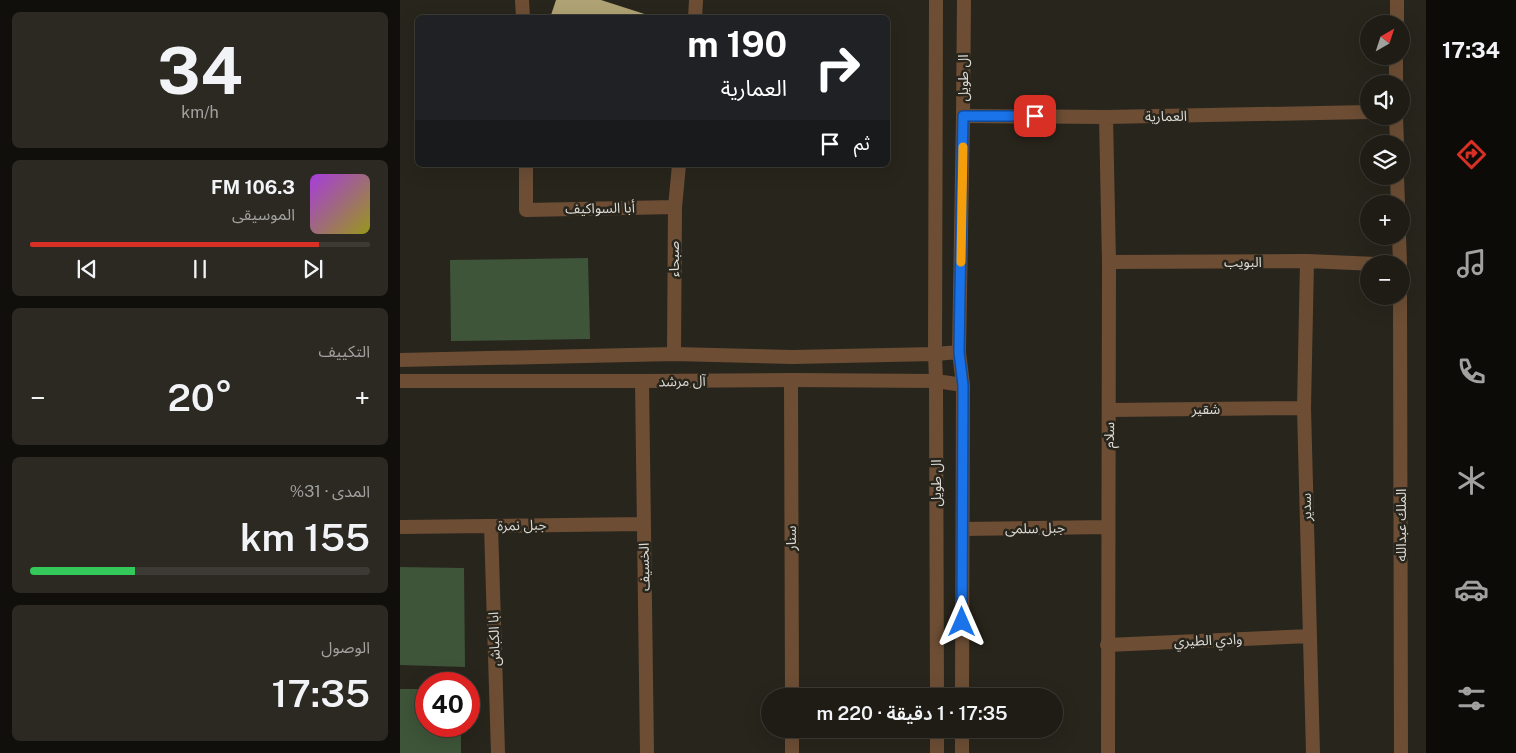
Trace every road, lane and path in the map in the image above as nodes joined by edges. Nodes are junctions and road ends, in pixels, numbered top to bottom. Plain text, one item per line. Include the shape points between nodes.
1 (522, 0) edge
2 (696, 0) edge
3 (936, 0) edge
4 (964, 0) edge
5 (1397, 0) edge
6 (523, 15) edge
7 (694, 15) edge
8 (1397, 15) edge
9 (1360, 112) edge
10 (963, 116) junction
11 (1106, 117) junction
12 (526, 167) edge
13 (679, 167) edge
14 (675, 206) junction
15 (1109, 262) junction
16 (1307, 262) junction
17 (1360, 264) edge
18 (1400, 305) edge
19 (959, 352) junction
20 (674, 354) junction
21 (935, 354) junction
22 (400, 360) edge
23 (790, 380) junction
24 (400, 381) edge
25 (642, 381) junction
26 (936, 381) junction
27 (963, 385) junction
28 (1304, 408) junction
29 (1109, 410) junction
30 (643, 524) junction
31 (491, 526) junction
32 (400, 527) edge
33 (1108, 527) junction
34 (963, 529) junction
35 (1310, 636) junction
36 (1107, 644) junction
37 (792, 688) edge
38 (937, 688) edge
39 (962, 688) edge
40 (792, 738) edge
41 (937, 738) edge
42 (962, 738) edge
43 (498, 753) edge
44 (647, 753) edge
45 (792, 753) edge
46 (937, 753) edge
47 (962, 753) edge
48 (1108, 753) edge
49 (1313, 753) edge
50 (1402, 753) edge

1 - 6 street
2 - 7 street
3 - 21 street, ال طويل
4 - 10 street, ال طويل
5 - 8 street
9 - 11 street, العمارية
10 - 11 street, العمارية
10 - 19 street, ال طويل
11 - 15 street, سلام
12 - 14 street, أبا السواكيف via 526,210
13 - 14 street, صبحاء
14 - 20 street, صبحاء
15 - 16 street, البويب
15 - 29 street, سلام
16 - 17 street, البويب
16 - 28 street, سدير
18 - 50 street, الملك عبدالله
19 - 21 street, آل مرشد
19 - 27 street, ال طويل
20 - 21 street, آل مرشد via 793,357
20 - 22 street, آل مرشد
21 - 26 street, ال طويل
23 - 25 street, آل مرشد
23 - 26 street, آل مرشد
23 - 37 street, سنار
24 - 25 street, آل مرشد
25 - 30 street, الخسيف
26 - 27 street, آل مرشد
26 - 38 street, ال طويل
27 - 34 street, ال طويل
28 - 29 street, شقير
28 - 35 street, سدير
29 - 33 street, سلام
30 - 31 street, جبل نمرة
30 - 44 street, الخسيف
31 - 32 street, جبل نمرة
31 - 43 street, ابا الكباش
33 - 34 street, جبل سلمى
33 - 36 street, سلام
34 - 39 street, ال طويل
35 - 36 street, وادي الطيري
35 - 49 street, سدير
36 - 48 street, سلام
40 - 45 street
41 - 46 street
42 - 47 street

